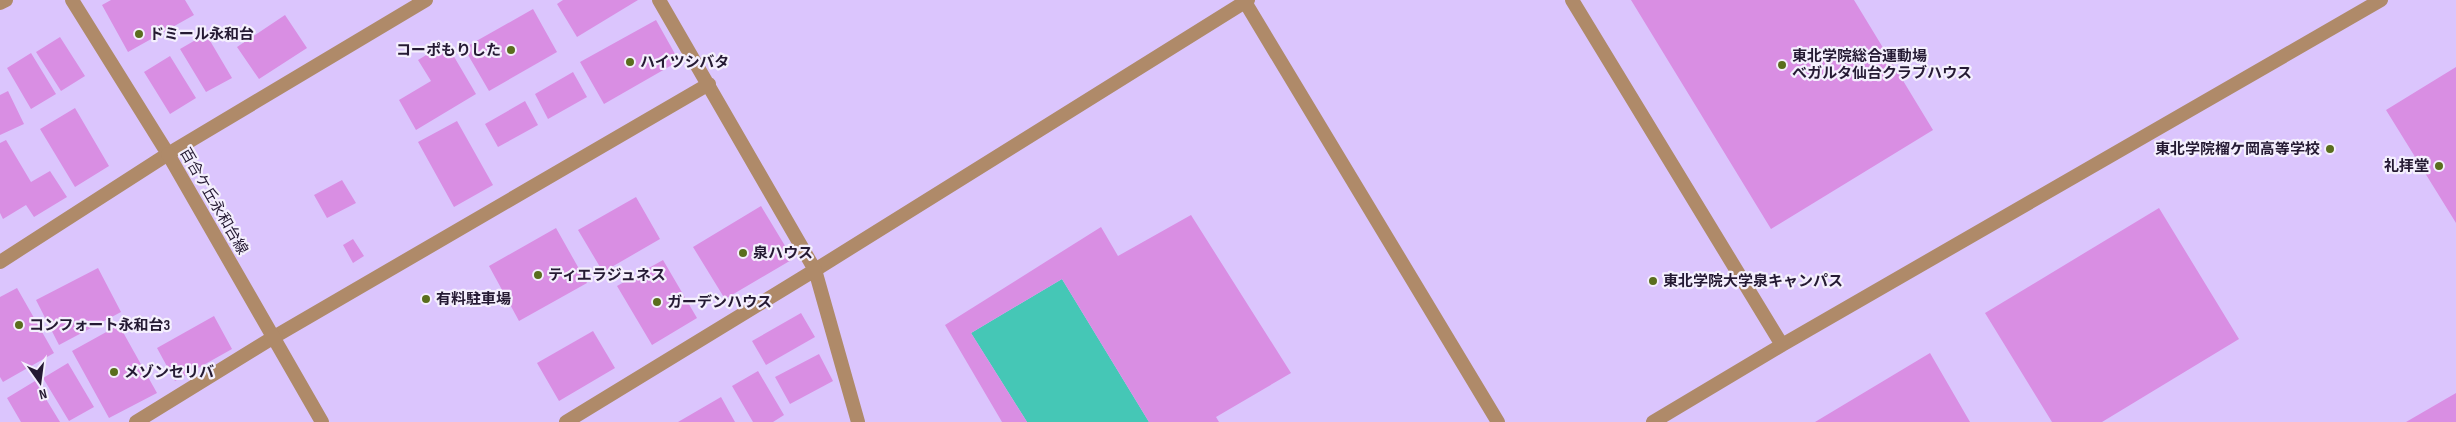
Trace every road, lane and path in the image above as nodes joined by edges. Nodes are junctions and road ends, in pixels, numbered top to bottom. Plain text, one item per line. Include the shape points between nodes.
1 (6, 0) edge
2 (72, 0) edge
3 (426, 0) edge
4 (659, 0) edge
5 (1572, 0) edge
6 (2380, 0) edge
7 (1246, 1) edge
8 (0, 4) edge
9 (709, 84) junction
10 (168, 154) junction
11 (0, 262) edge
12 (815, 270) junction
13 (274, 337) junction
14 (1782, 345) junction
15 (136, 422) edge
16 (322, 422) edge
17 (566, 422) edge
18 (858, 422) edge
19 (1498, 422) edge
20 (1653, 422) edge

1 - 8 street
2 - 10 street, 百合ケ丘永和台線
3 - 10 street
4 - 9 street
5 - 14 street
6 - 14 street
7 - 12 street
7 - 19 street
9 - 12 street
9 - 13 street
10 - 11 street
10 - 13 street, 百合ケ丘永和台線
12 - 17 street
12 - 18 street
13 - 15 street
13 - 16 street, 百合ケ丘永和台線
14 - 20 street

